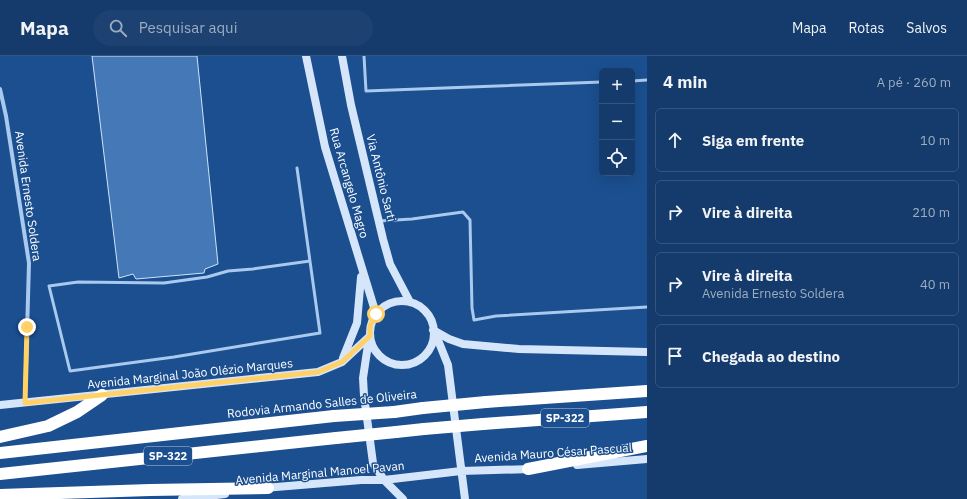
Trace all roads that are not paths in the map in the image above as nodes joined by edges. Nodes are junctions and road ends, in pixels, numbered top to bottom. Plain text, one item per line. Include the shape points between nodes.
1 (306, 56) edge
2 (342, 56) edge
3 (364, 56) edge
4 (647, 80) edge
5 (635, 81) edge
6 (599, 82) edge
7 (0, 89) edge
8 (297, 168) dead end
9 (379, 221) junction
10 (310, 261) junction
11 (362, 272) junction
12 (410, 302) junction
13 (647, 307) edge
14 (376, 314) junction
15 (433, 330) junction
16 (370, 336) junction
17 (647, 352) edge
18 (342, 362) junction
19 (647, 391) edge
20 (102, 395) junction
21 (25, 403) junction
22 (0, 405) edge
23 (647, 412) edge
24 (0, 437) edge
25 (647, 446) edge
26 (0, 453) edge
27 (647, 458) edge
28 (528, 469) junction
29 (461, 471) junction
30 (0, 474) edge
31 (384, 480) junction
32 (268, 488) junction
33 (0, 495) edge
34 (182, 499) edge
35 (403, 499) edge
36 (465, 499) edge

1 - 11 main road, Rua Arcangelo Magro via 325,147
2 - 9 main road, Via Antônio Sarti
3 - 6 lane via 366,91
4 - 5 lane
7 - 21 street, Avenida Ernesto Soldera via 29,263
8 - 10 lane
9 - 12 main road, Via Antônio Sarti via 390,264
9 - 13 lane via 463,212 470,220 474,320 496,316
10 - 10 lane via 320,333 70,371 49,286 78,282 164,283 207,277 228,271 253,270
11 - 14 main road, Rua Arcangelo Magro
11 - 18 main road via 357,323
12 - 14 main road via 393,302
12 - 15 main road via 426,312
14 - 16 main road via 370,326
15 - 16 main road via 433,340 426,353 414,362 404,364 394,364 377,354
15 - 17 main road via 463,344 519,349
15 - 29 main road via 448,365
16 - 18 main road, Avenida Marginal João Olézio Marques
16 - 31 main road via 363,378 364,396 373,463
18 - 20 main road, Avenida Marginal João Olézio Marques via 318,372
19 - 26 highway, Rodovia Armando Salles de Oliveira / SP-322, bridge via 334,416
20 - 21 main road, Avenida Marginal João Olézio Marques
20 - 24 highway via 77,412 48,426
21 - 22 main road, Avenida Marginal João Olézio Marques
23 - 30 highway, SP-322, bridge via 336,438
25 - 28 highway
27 - 28 main road, Avenida Mauro César Pascual
28 - 29 main road, Avenida Mauro César Pascual
29 - 31 main road, Avenida Marginal Manoel Pavan
29 - 36 main road
31 - 32 main road, Avenida Marginal Manoel Pavan
31 - 35 main road
32 - 33 highway
32 - 34 main road, Avenida Marginal Manoel Pavan

